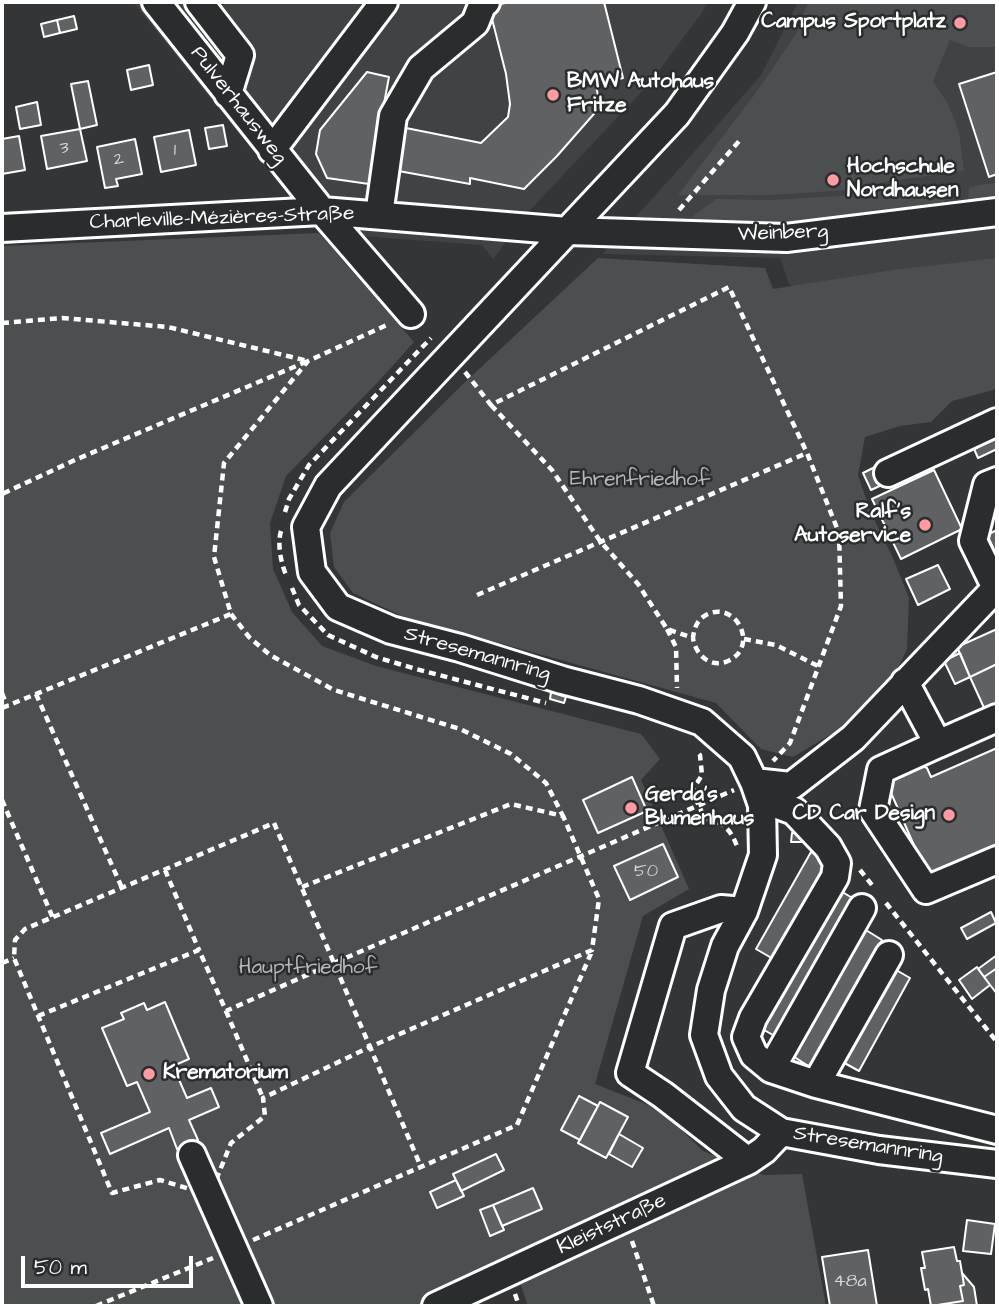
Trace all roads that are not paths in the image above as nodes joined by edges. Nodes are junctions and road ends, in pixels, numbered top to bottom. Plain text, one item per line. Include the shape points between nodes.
1 (156, 2) edge
2 (198, 2) edge
3 (384, 2) edge
4 (486, 2) edge
5 (752, 2) edge
6 (228, 94) junction
7 (272, 150) junction
8 (321, 211) junction
9 (997, 212) edge
10 (379, 215) junction
11 (2, 228) edge
12 (568, 230) junction
13 (411, 314) road end
14 (997, 422) edge
15 (888, 473) dead end
16 (997, 481) edge
17 (997, 588) edge
18 (905, 682) junction
19 (997, 718) edge
20 (938, 744) junction
21 (757, 794) junction
22 (997, 860) edge
23 (862, 908) dead end
24 (744, 911) junction
25 (889, 955) dead end
26 (771, 1069) junction
27 (816, 1084) junction
28 (997, 1130) edge
29 (781, 1132) junction
30 (192, 1155) dead end
31 (748, 1161) junction
32 (997, 1164) edge
33 (259, 1306) edge
34 (436, 1306) edge

1 - 6 street, Pulverhausweg
2 - 6 street via 240,55
3 - 7 street
4 - 10 street via 475,23 421,68 393,116
5 - 12 street, Stresemannring via 677,114
6 - 7 street, Pulverhausweg
7 - 8 street, Pulverhausweg
8 - 10 street, Charleville-Mézières-Straße
8 - 11 street, Charleville-Mézières-Straße
8 - 13 street, Pulverhausweg
9 - 12 street, Weinberg via 786,238
10 - 12 street, Charleville-Mézières-Straße
12 - 21 street, Stresemannring via 328,486 306,527 312,572 338,607 391,630 702,722 742,757
14 - 15 street
16 - 17 street via 988,485 974,541
17 - 18 street
18 - 20 street
18 - 21 street via 853,738 791,786
19 - 20 street
20 - 22 street via 881,770 873,810 926,890
21 - 24 street, Stresemannring via 763,855
21 - 26 street via 794,811 837,863 835,877 746,1037 754,1055
23 - 26 street
24 - 29 street, Stresemannring via 725,946 710,990 704,1035 719,1076 744,1108
24 - 31 street via 721,909 673,926 630,1073
25 - 27 street
26 - 27 street
27 - 28 street
29 - 31 street, Kleiststraße
29 - 32 street, Stresemannring
30 - 33 street
31 - 34 street, Kleiststraße

